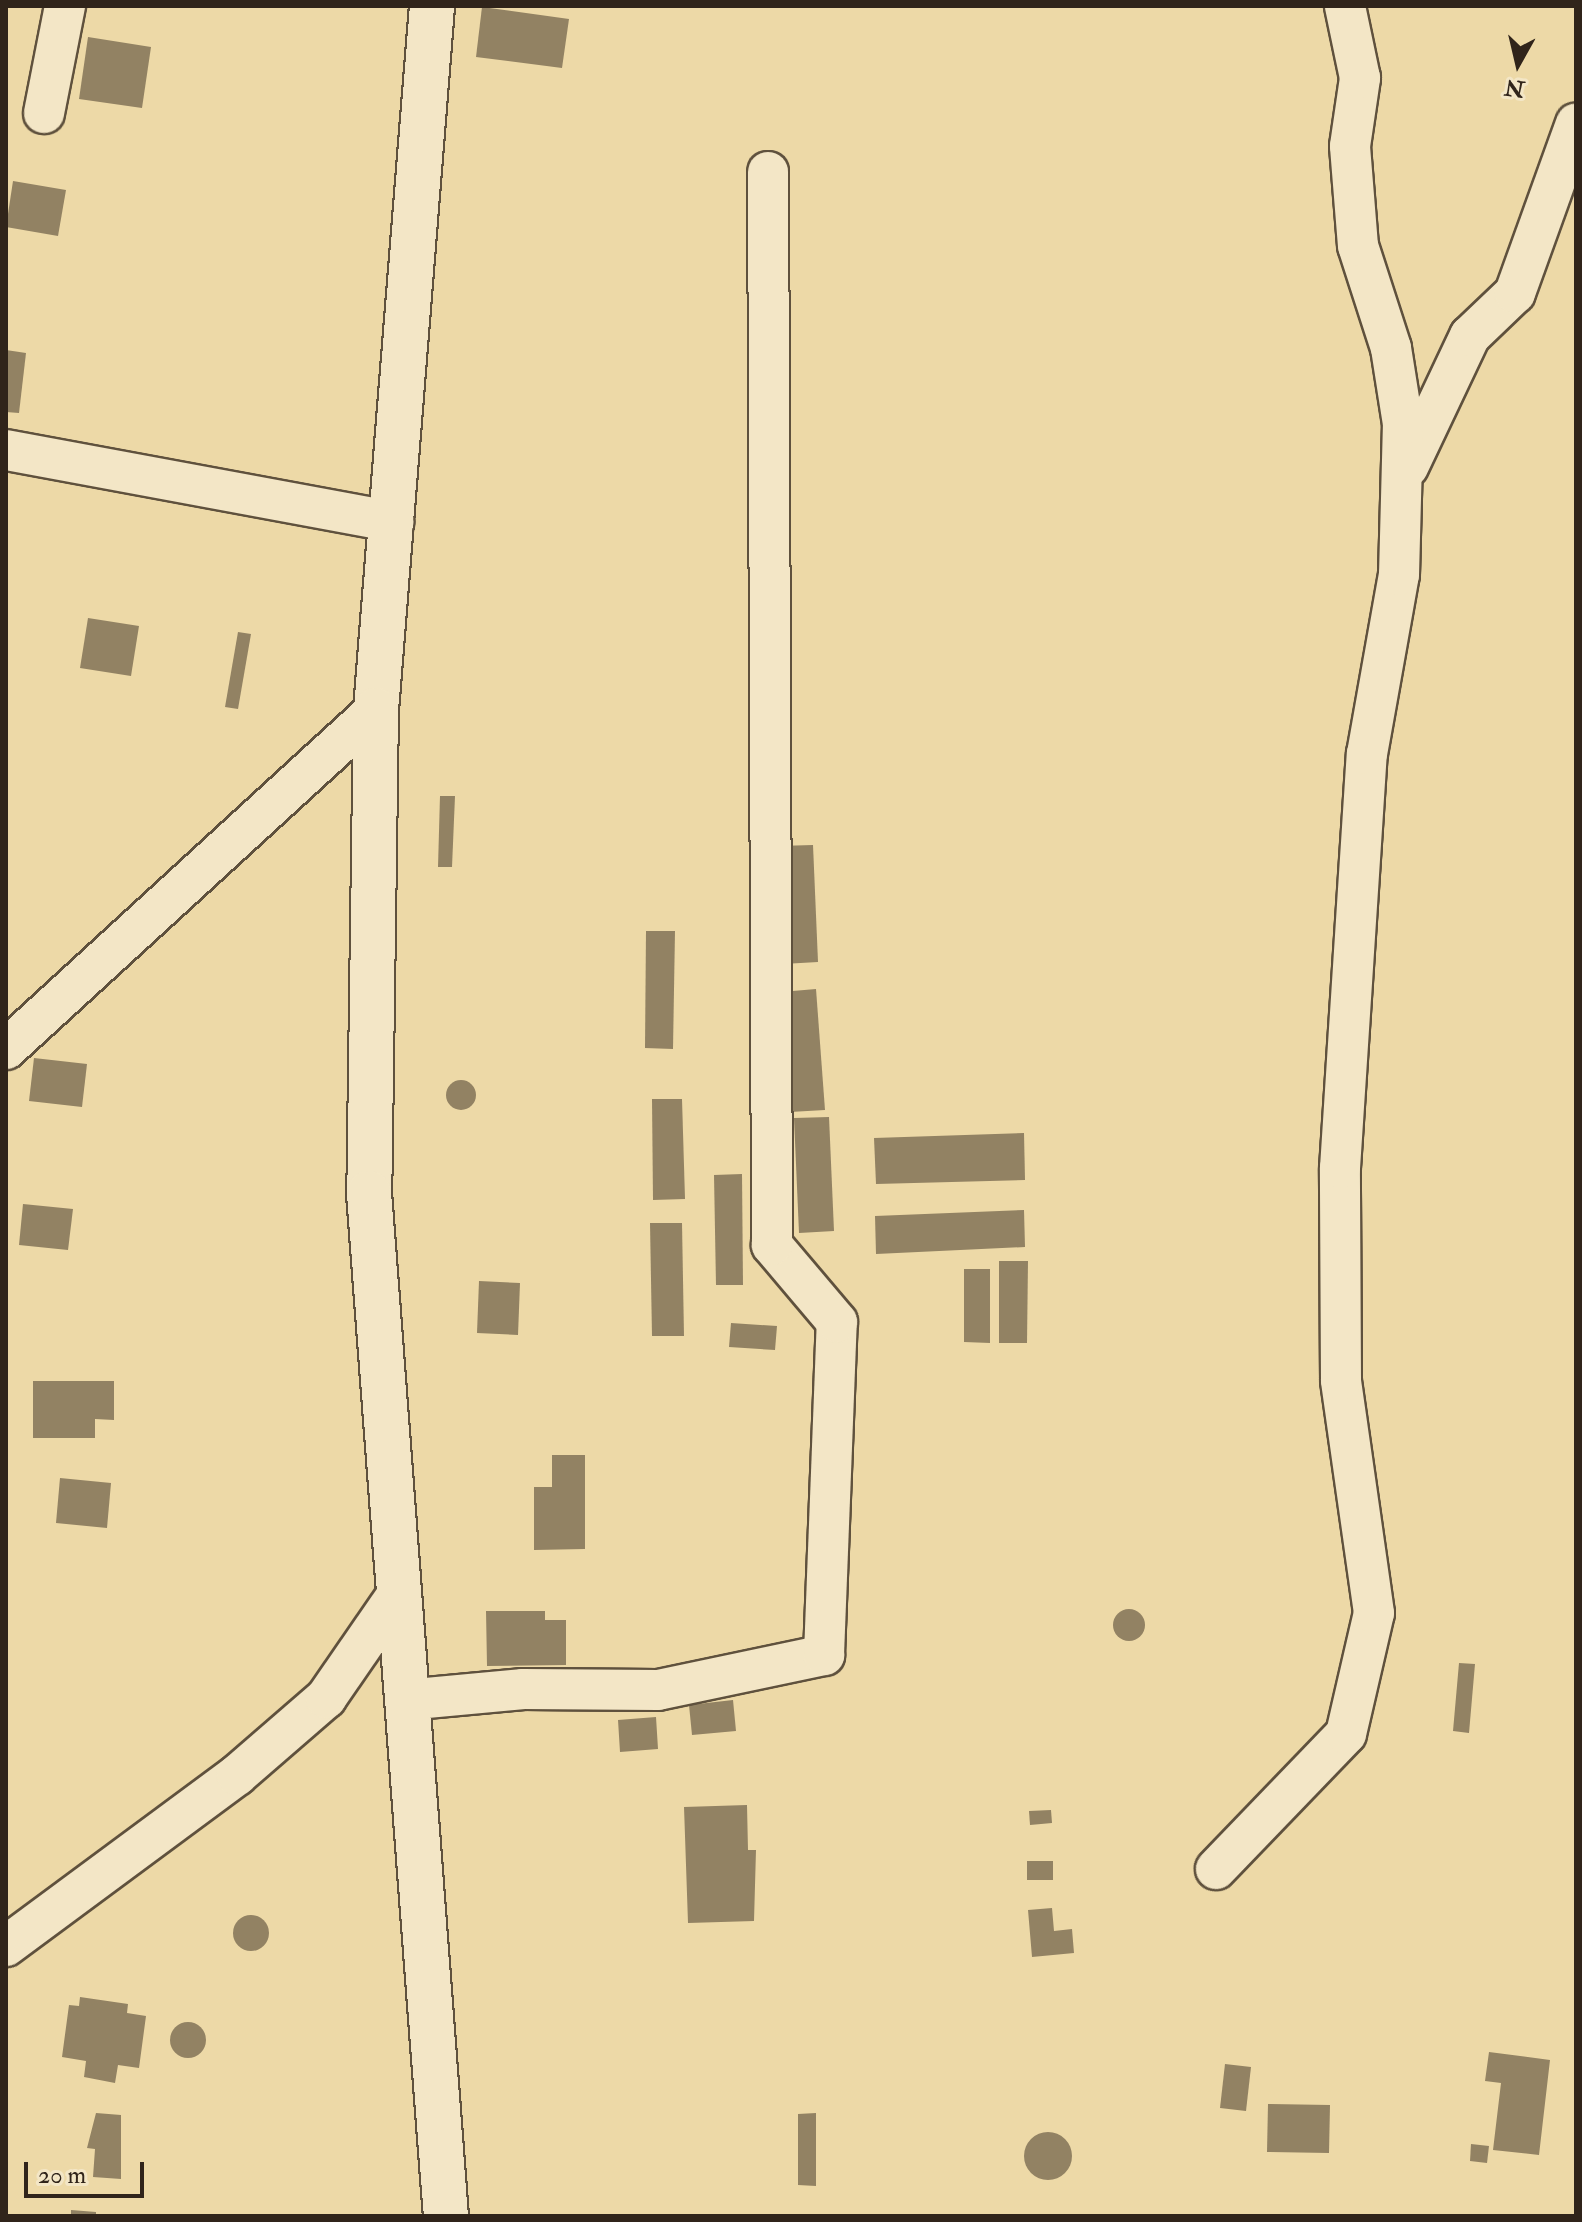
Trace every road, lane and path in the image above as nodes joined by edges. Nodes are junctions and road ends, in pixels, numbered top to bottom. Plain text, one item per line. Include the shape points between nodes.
1 (65, 6) edge
2 (432, 6) edge
3 (1345, 6) edge
4 (44, 113) dead end
5 (1576, 124) edge
6 (768, 172) dead end
7 (6, 450) edge
8 (1401, 482) junction
9 (393, 522) junction
10 (376, 710) junction
11 (6, 1049) edge
12 (397, 1595) junction
13 (405, 1700) junction
14 (1216, 1869) dead end
15 (6, 1946) edge
16 (446, 2216) edge

1 - 4 street
2 - 9 main road
3 - 8 street via 1360,78 1350,146 1358,246 1391,348 1403,424
5 - 8 street via 1515,293 1470,336
6 - 13 street via 772,1245 837,1322 824,1655 658,1690 523,1689
7 - 9 street
8 - 14 street via 1396,605 1367,754 1349,950 1340,1168 1341,1380 1374,1613 1346,1734
9 - 10 main road
10 - 11 street
10 - 12 main road via 369,1193
12 - 13 main road
12 - 15 street via 326,1698 237,1775
13 - 16 main road

